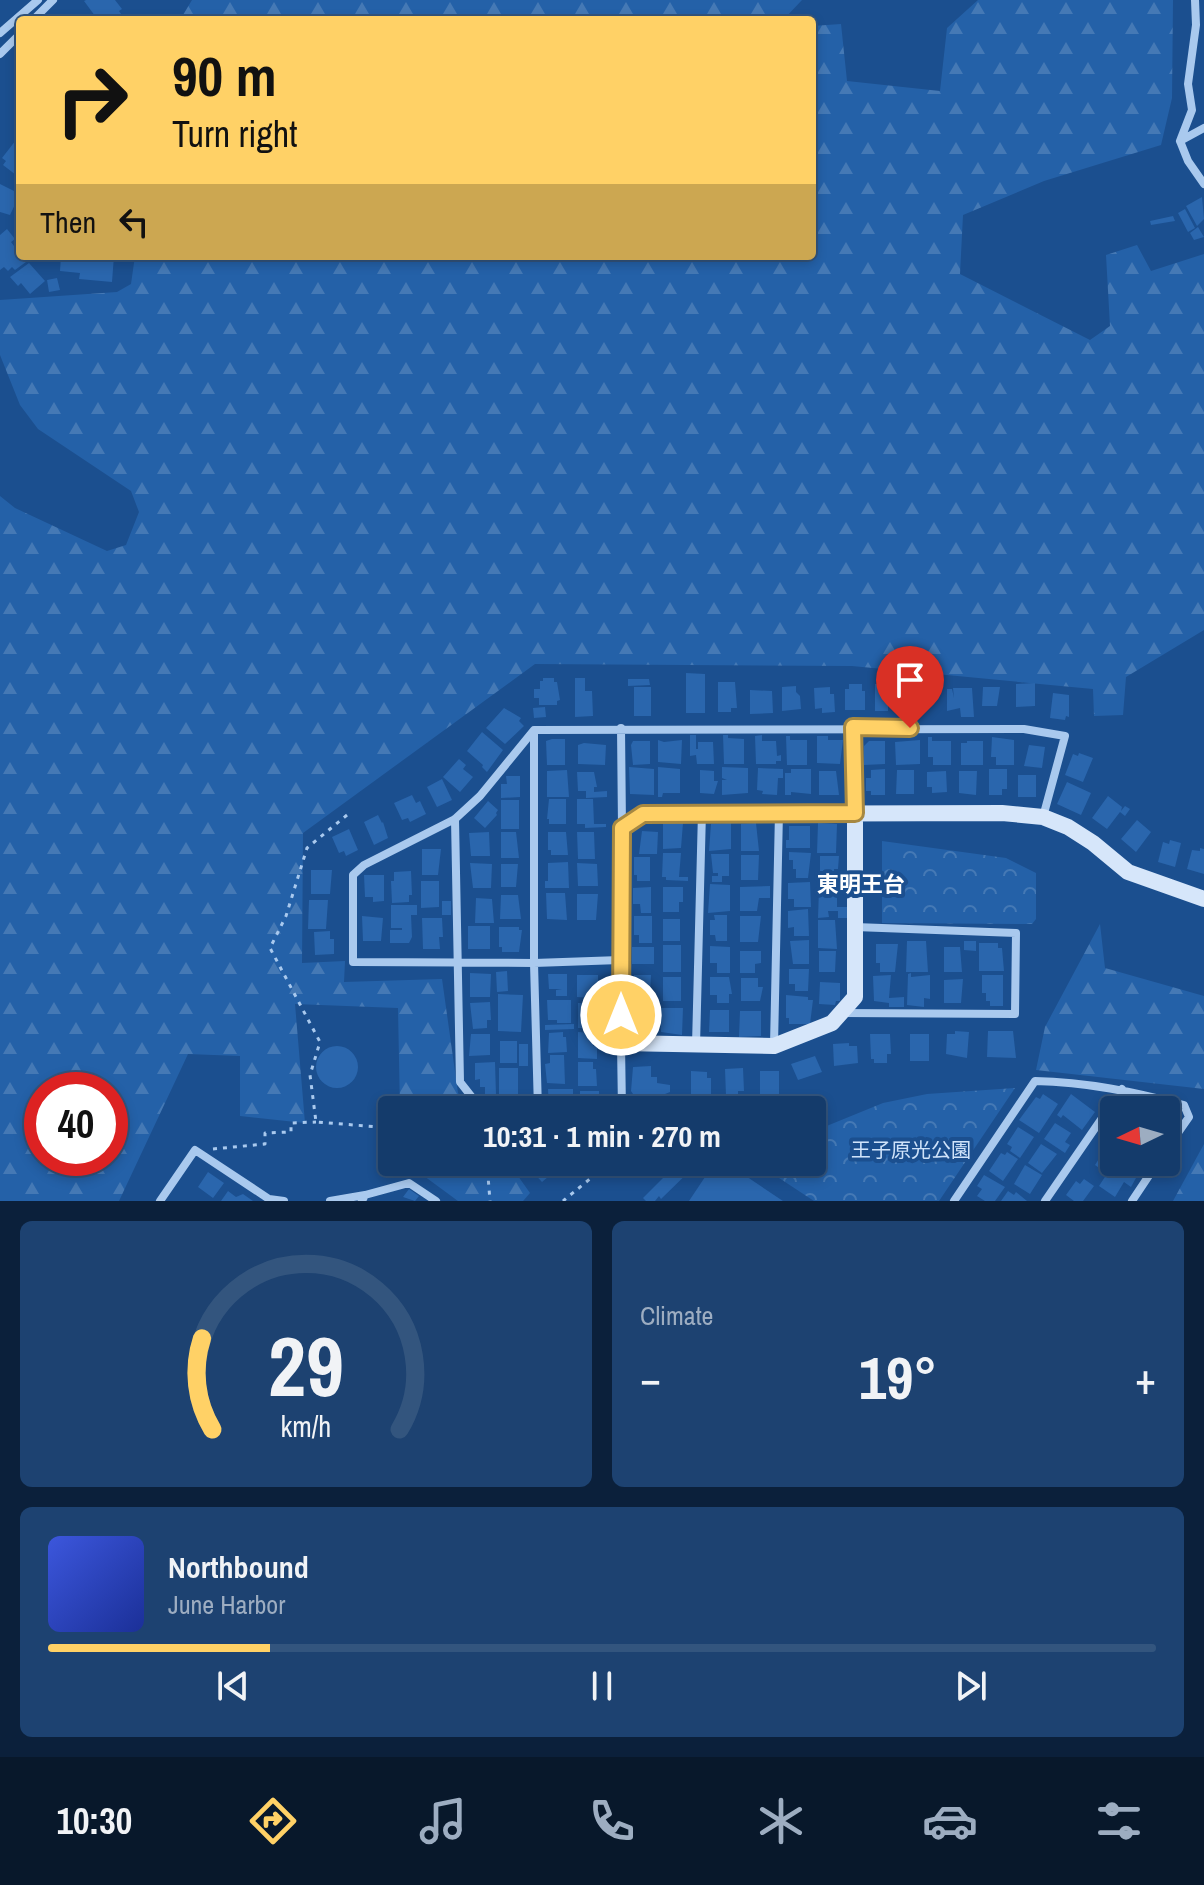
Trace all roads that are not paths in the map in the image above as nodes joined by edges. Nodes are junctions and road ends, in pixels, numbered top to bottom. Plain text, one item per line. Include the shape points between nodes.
1 (38, 0) edge
2 (53, 0) edge
3 (1195, 0) edge
4 (20, 16) edge
5 (37, 16) edge
6 (16, 19) edge
7 (0, 33) edge
8 (16, 38) edge
9 (0, 54) edge
10 (1204, 128) edge
11 (1180, 141) junction
12 (1204, 184) edge
13 (853, 727) junction
14 (621, 728) junction
15 (534, 730) junction
16 (702, 812) junction
17 (779, 812) junction
18 (855, 813) junction
19 (1043, 817) junction
20 (455, 819) junction
21 (622, 828) junction
22 (1204, 899) edge
23 (855, 927) junction
24 (620, 960) junction
25 (459, 961) junction
26 (534, 963) junction
27 (843, 1013) junction
28 (621, 1043) junction
29 (696, 1046) junction
30 (774, 1046) junction
31 (1122, 1089) junction
32 (471, 1096) edge
33 (538, 1096) edge
34 (622, 1096) edge
35 (1149, 1096) edge
36 (1180, 1104) edge
37 (1180, 1130) edge
38 (1149, 1176) edge
39 (364, 1198) edge
40 (269, 1200) edge
41 (160, 1201) edge
42 (284, 1201) edge
43 (330, 1201) edge
44 (436, 1201) edge
45 (954, 1201) edge
46 (1045, 1201) edge
47 (1132, 1201) edge

1 - 4 street
2 - 5 street
3 - 11 street via 1188,84 1192,110
6 - 7 street
8 - 9 street
10 - 11 street
11 - 12 street
13 - 14 street
13 - 18 street
13 - 19 street via 1024,729 1065,736
14 - 15 street
14 - 21 street
15 - 20 street
15 - 26 street
16 - 17 street
16 - 21 street via 643,814
16 - 29 street
17 - 18 street
17 - 30 street
18 - 19 street
18 - 23 street
19 - 22 street via 1068,827 1128,872
20 - 25 street
20 - 25 street via 353,875 353,962
21 - 24 street
23 - 27 street via 855,997
23 - 27 street via 1016,933 1015,1014
24 - 26 street
24 - 28 street
25 - 26 street
25 - 32 street via 460,1082
26 - 33 street
27 - 30 street via 832,1023
28 - 29 street
28 - 34 street
29 - 30 street
31 - 35 street
31 - 45 street via 1035,1081
31 - 46 street
36 - 37 street via 1189,1117
38 - 47 street
39 - 43 street
39 - 44 street via 409,1183
40 - 41 street via 195,1150
40 - 42 street

